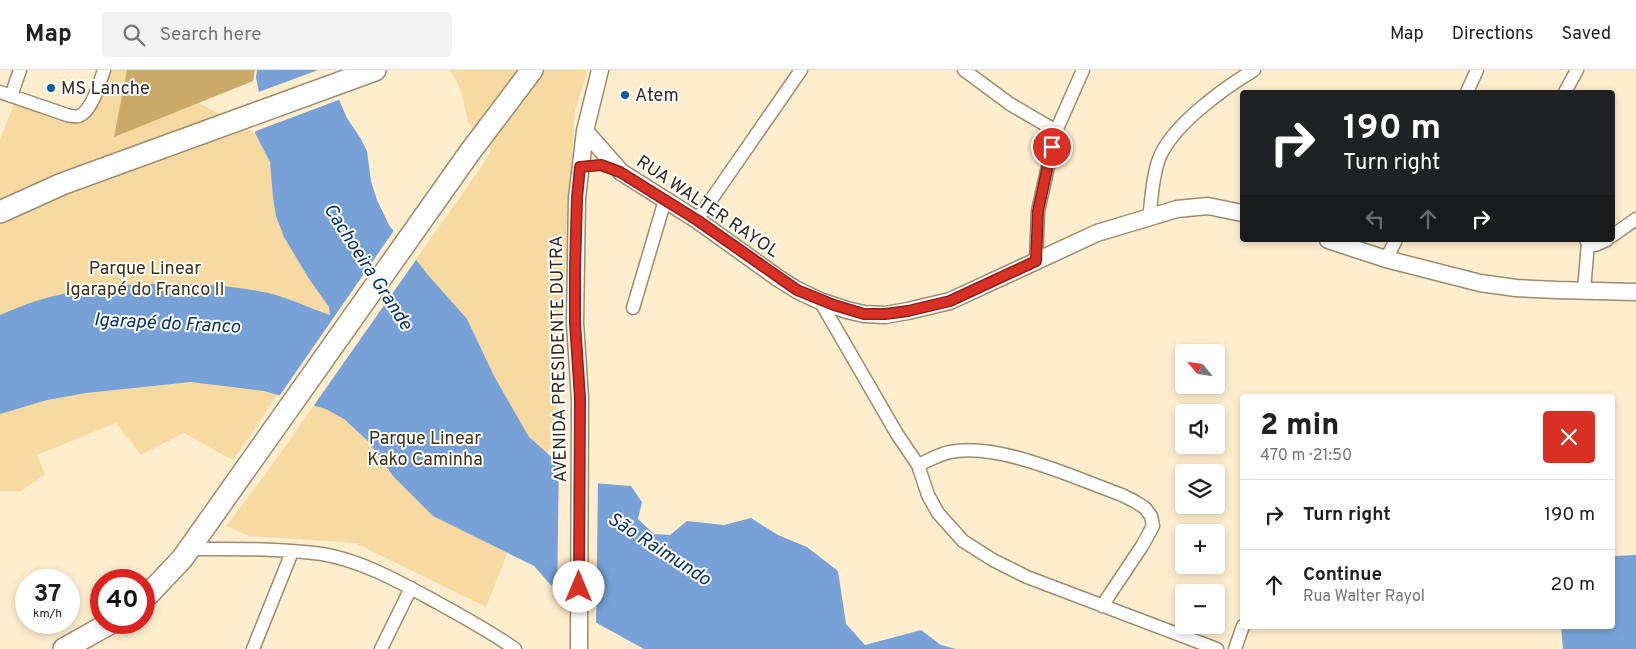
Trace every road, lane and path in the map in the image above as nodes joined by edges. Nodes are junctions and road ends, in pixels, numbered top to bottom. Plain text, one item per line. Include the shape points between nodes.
1 (20, 70) edge
2 (104, 70) edge
3 (375, 70) edge
4 (532, 70) edge
5 (600, 70) edge
6 (801, 70) edge
7 (964, 70) edge
8 (1083, 70) edge
9 (1254, 70) edge
10 (1477, 70) edge
11 (1577, 70) edge
12 (1468, 90) edge
13 (1566, 90) edge
14 (6, 94) edge
15 (1056, 130) junction
16 (585, 131) junction
17 (580, 167) junction
18 (620, 172) junction
19 (665, 200) junction
20 (0, 212) edge
21 (1240, 213) edge
22 (1149, 217) junction
23 (1636, 219) edge
24 (697, 220) junction
25 (1615, 234) edge
26 (1334, 242) edge
27 (1395, 242) edge
28 (1587, 242) edge
29 (1589, 242) edge
30 (1602, 242) edge
31 (1386, 259) junction
32 (1036, 261) junction
33 (1584, 290) junction
34 (1636, 292) edge
35 (820, 300) junction
36 (633, 308) dead end
37 (918, 465) junction
38 (189, 549) junction
39 (292, 552) junction
40 (155, 588) edge
41 (411, 588) junction
42 (1102, 606) junction
43 (1242, 629) edge
44 (91, 642) edge
45 (579, 646) edge
46 (64, 649) edge
47 (252, 649) edge
48 (381, 649) edge
49 (514, 649) edge
50 (1217, 649) edge
51 (1234, 649) edge

1 - 14 street
2 - 14 street via 90,107 77,117
3 - 20 highway via 62,184
4 - 38 highway via 470,152
5 - 16 street, AVENIDA PRESIDENTE DUTRA
6 - 24 street
7 - 15 street via 1010,104
8 - 15 street
9 - 22 street via 1211,100 1184,123 1170,141 1159,158
10 - 12 street
11 - 13 street
15 - 32 street via 1038,216
16 - 17 street, AVENIDA PRESIDENTE DUTRA
16 - 18 street, RUA WALTER RAYOL
17 - 18 street via 601,165
17 - 45 street, AVENIDA PRESIDENTE DUTRA via 575,269 580,398
18 - 19 street, RUA WALTER RAYOL
19 - 24 street, RUA WALTER RAYOL
19 - 36 street
21 - 22 street, RUA WALTER RAYOL via 1208,206 1177,209
22 - 32 street, RUA WALTER RAYOL via 1097,233
23 - 25 street
24 - 35 street, RUA WALTER RAYOL via 778,278
26 - 31 street
27 - 31 street
28 - 33 street
29 - 30 street via 1595,245
31 - 33 street via 1480,283 1516,288
32 - 35 street, RUA WALTER RAYOL via 950,301 908,311 864,314
33 - 34 street
35 - 37 street
37 - 42 street via 938,513 963,541 1027,576
37 - 42 street via 949,452 987,451 1045,467 1128,498 1145,508 1153,526
38 - 39 street
38 - 40 highway
39 - 41 street via 322,554 370,568
39 - 47 street
41 - 48 street
41 - 49 street
42 - 50 street
43 - 51 street
44 - 46 highway

